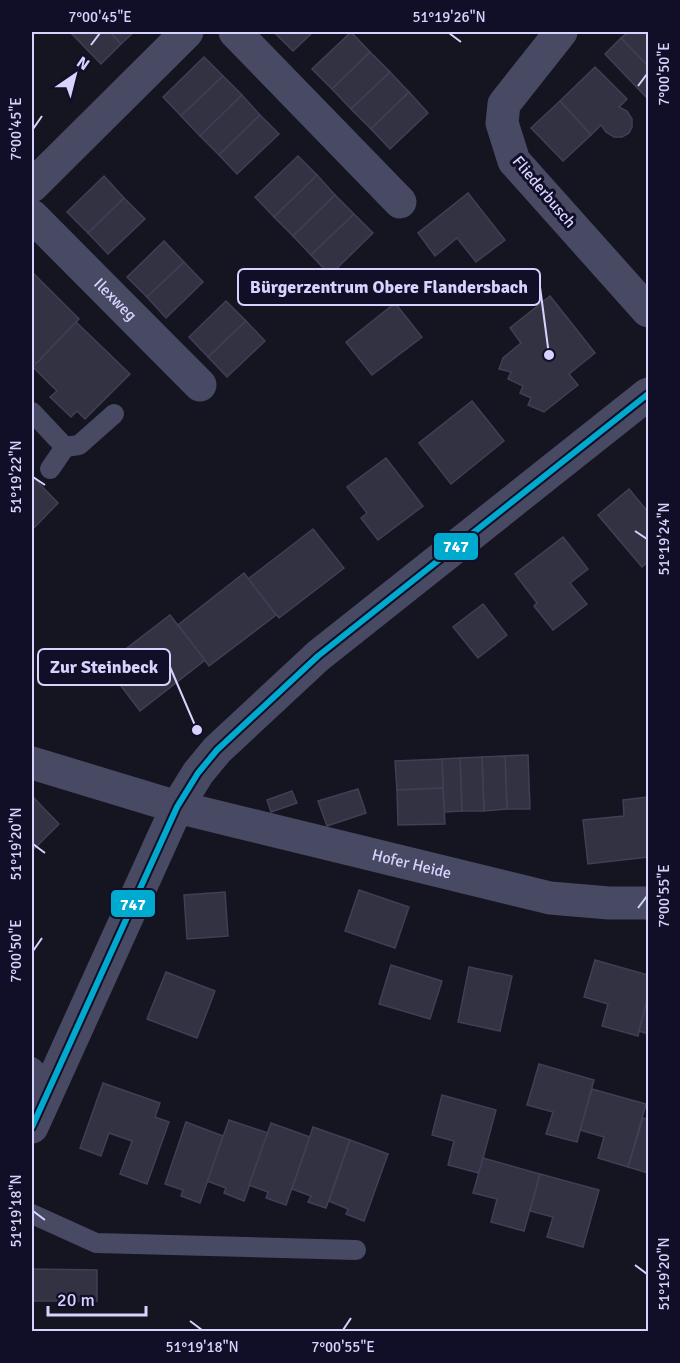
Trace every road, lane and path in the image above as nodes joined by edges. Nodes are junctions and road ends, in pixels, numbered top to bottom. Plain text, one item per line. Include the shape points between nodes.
1 (187, 32) edge
2 (235, 32) edge
3 (561, 32) edge
4 (32, 186) edge
5 (400, 202) dead end
6 (32, 216) edge
7 (648, 311) edge
8 (200, 386) dead end
9 (648, 394) edge
10 (32, 412) edge
11 (114, 414) dead end
12 (65, 447) junction
13 (50, 469) dead end
14 (32, 764) edge
15 (177, 807) junction
16 (648, 903) edge
17 (41, 1075) edge
18 (32, 1127) edge
19 (32, 1214) edge
20 (356, 1250) dead end

1 - 4 street
2 - 5 street
3 - 7 street, Fliederbusch via 504,104 502,123 514,161
6 - 8 street, Ilexweg
9 - 15 street via 318,656 217,750
10 - 12 lane
11 - 12 lane via 79,445
12 - 13 lane
14 - 15 street, Hofer Heide
15 - 16 street, Hofer Heide via 550,898
15 - 17 street
17 - 18 street
19 - 20 lane via 96,1243

